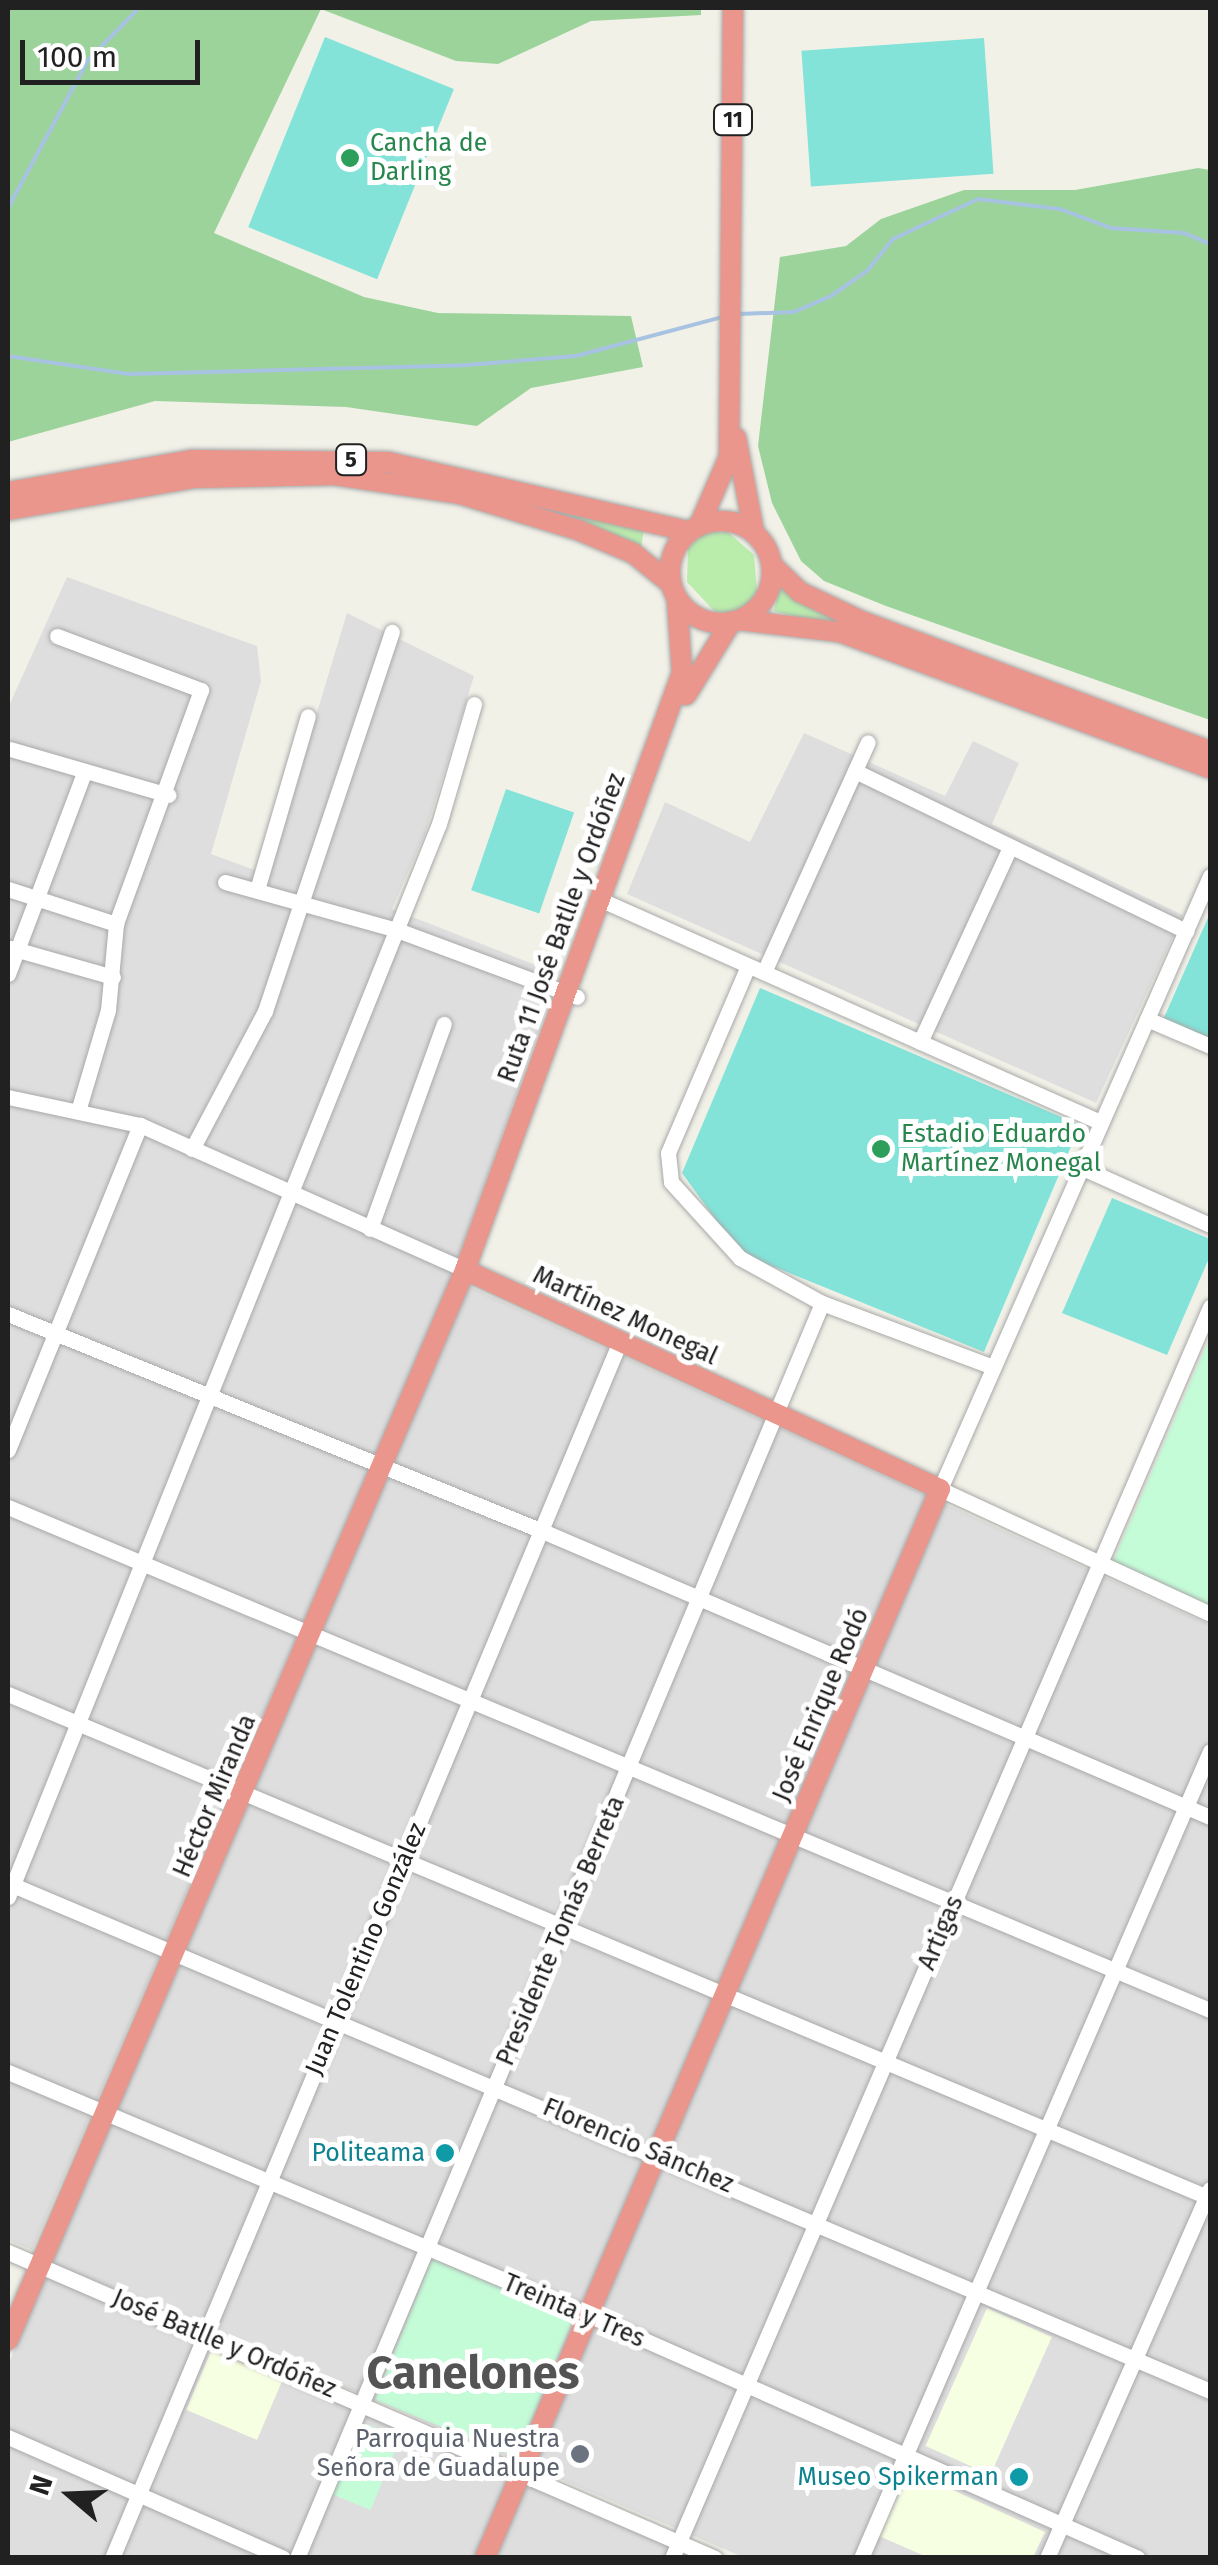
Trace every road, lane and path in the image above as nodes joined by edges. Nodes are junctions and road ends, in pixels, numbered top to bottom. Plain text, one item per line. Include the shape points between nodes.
1 (733, 8) edge
2 (731, 416) junction
3 (8, 492) edge
4 (8, 510) edge
5 (694, 528) junction
6 (754, 532) junction
7 (772, 565) junction
8 (674, 591) junction
9 (735, 621) junction
10 (392, 632) dead end
11 (57, 636) dead end
12 (474, 704) dead end
13 (308, 716) dead end
14 (868, 742) dead end
15 (10, 749) dead end
16 (1210, 751) edge
17 (1210, 768) edge
18 (854, 770) junction
19 (84, 772) junction
20 (168, 795) junction
21 (1010, 847) junction
22 (1210, 876) edge
23 (226, 882) dead end
24 (8, 889) edge
25 (258, 890) junction
26 (37, 896) junction
27 (304, 902) junction
28 (604, 902) junction
29 (116, 924) junction
30 (397, 930) junction
31 (1186, 931) junction
32 (12, 948) edge
33 (756, 969) junction
34 (8, 974) edge
35 (113, 977) junction
36 (572, 995) junction
37 (1146, 1019) junction
38 (444, 1024) dead end
39 (920, 1042) junction
40 (1210, 1046) edge
41 (8, 1097) edge
42 (78, 1110) junction
43 (1100, 1122) junction
44 (140, 1125) junction
45 (192, 1150) junction
46 (1078, 1166) junction
47 (292, 1195) junction
48 (1210, 1226) edge
49 (370, 1229) junction
50 (470, 1272) junction
51 (822, 1303) junction
52 (1210, 1308) edge
53 (8, 1314) edge
54 (56, 1334) junction
55 (620, 1341) junction
56 (993, 1366) junction
57 (212, 1400) junction
58 (776, 1412) junction
59 (8, 1450) edge
60 (383, 1469) junction
61 (940, 1490) junction
62 (8, 1506) edge
63 (540, 1530) junction
64 (1100, 1563) junction
65 (143, 1564) junction
66 (699, 1599) junction
67 (1210, 1614) edge
68 (312, 1634) junction
69 (864, 1667) junction
70 (8, 1694) edge
71 (471, 1699) junction
72 (79, 1723) junction
73 (1024, 1737) junction
74 (1210, 1751) edge
75 (631, 1764) junction
76 (242, 1793) junction
77 (1186, 1807) junction
78 (1210, 1818) edge
79 (794, 1833) junction
80 (403, 1861) junction
81 (9, 1888) edge
82 (955, 1901) junction
83 (562, 1928) junction
84 (174, 1954) junction
85 (1116, 1970) junction
86 (724, 1994) junction
87 (1210, 2010) edge
88 (336, 2022) junction
89 (886, 2062) junction
90 (8, 2072) edge
91 (496, 2086) junction
92 (106, 2113) junction
93 (1046, 2127) junction
94 (657, 2154) junction
95 (270, 2181) junction
96 (1209, 2195) edge
97 (818, 2222) junction
98 (427, 2250) junction
99 (8, 2252) edge
100 (40, 2265) junction
101 (977, 2290) junction
102 (588, 2315) junction
103 (206, 2336) junction
104 (8, 2340) edge
105 (1137, 2359) junction
106 (747, 2385) junction
107 (1210, 2391) edge
108 (362, 2404) junction
109 (8, 2437) edge
110 (905, 2456) junction
111 (521, 2472) junction
112 (139, 2494) junction
113 (1061, 2524) junction
114 (675, 2550) edge
115 (112, 2558) edge
116 (283, 2558) edge
117 (298, 2558) edge
118 (485, 2558) edge
119 (715, 2558) edge
120 (860, 2558) edge
121 (1047, 2558) edge
122 (1138, 2558) edge

1 - 2 highway, 11
2 - 5 highway, 11 via 725,476
2 - 6 highway, 11
3 - 5 highway, 5 via 191,460 388,462
4 - 8 highway, 5 via 194,478 334,475 488,501 612,542
5 - 6 highway via 728,520
5 - 8 highway via 670,560
6 - 7 highway
7 - 9 highway via 765,598
7 - 16 highway via 800,592 848,616
8 - 9 highway via 706,621
8 - 28 highway, Ruta 11 José Batlle y Ordóñez via 682,674
9 - 17 highway via 840,632
9 - 28 highway, Ruta 11 José Batlle y Ordóñez via 689,686
10 - 27 street
11 - 20 street via 201,690
12 - 30 street via 439,824
13 - 25 street
14 - 18 street
15 - 19 street
18 - 21 street
18 - 33 street
19 - 20 street
19 - 26 street
20 - 29 street
21 - 31 street
21 - 39 street
22 - 31 street, José Enrique Rodó
23 - 25 street
24 - 26 street
25 - 27 street
26 - 29 street
26 - 32 street
27 - 30 street
27 - 45 street via 265,1010
28 - 33 street
28 - 36 highway, Ruta 11 José Batlle y Ordóñez
29 - 35 street
30 - 36 street
30 - 47 street
31 - 37 street, José Enrique Rodó
32 - 34 street
32 - 35 street
33 - 39 street
33 - 51 street via 668,1153 671,1182 722,1247
35 - 42 street
36 - 50 highway, Ruta 11 José Batlle y Ordóñez
37 - 40 street
37 - 43 street, José Enrique Rodó
38 - 49 street
39 - 43 street
41 - 42 street, Martínez Monegal
42 - 44 street, Martínez Monegal
43 - 46 street, José Enrique Rodó
44 - 45 street, Martínez Monegal
44 - 54 street
45 - 47 street, Martínez Monegal
46 - 48 street
46 - 56 street, José Enrique Rodó
47 - 49 street, Martínez Monegal
47 - 57 street
49 - 50 street, Martínez Monegal
50 - 55 highway, Martínez Monegal
50 - 60 highway, Héctor Miranda
51 - 56 street
51 - 58 street, Presidente Tomás Berreta
52 - 64 street, Artigas
53 - 54 street
54 - 57 street
54 - 59 street
55 - 58 highway, Martínez Monegal
55 - 63 street, Juan Tolentino González
56 - 61 street, José Enrique Rodó
57 - 60 street
57 - 65 street
58 - 61 highway, Martínez Monegal
58 - 66 street, Presidente Tomás Berreta
60 - 63 street
60 - 68 highway, Héctor Miranda
61 - 64 street, Martínez Monegal
61 - 69 highway, José Enrique Rodó
62 - 65 street
63 - 66 street
63 - 71 street, Juan Tolentino González
64 - 67 street, Martínez Monegal
64 - 73 street, Artigas
65 - 68 street
65 - 72 street
66 - 69 street
66 - 75 street, Presidente Tomás Berreta
68 - 71 street
68 - 76 highway, Héctor Miranda
69 - 73 street
69 - 79 highway, José Enrique Rodó
70 - 72 street
71 - 75 street
71 - 80 street, Juan Tolentino González
72 - 76 street
72 - 81 street
73 - 77 street
73 - 82 street, Artigas
74 - 77 street
75 - 79 street
75 - 83 street, Presidente Tomás Berreta
76 - 80 street
76 - 84 highway, Héctor Miranda
77 - 78 street
77 - 85 street
79 - 82 street
79 - 86 highway, José Enrique Rodó
80 - 83 street
80 - 88 street, Juan Tolentino González
81 - 84 street, Florencio Sánchez
82 - 85 street
82 - 89 street, Artigas
83 - 86 street
83 - 91 street, Presidente Tomás Berreta
84 - 88 street, Florencio Sánchez
84 - 92 highway, Héctor Miranda
85 - 87 street
85 - 93 street
86 - 89 street
86 - 94 highway, José Enrique Rodó
88 - 91 street, Florencio Sánchez
88 - 95 street, Juan Tolentino González
89 - 93 street
89 - 97 street, Artigas
90 - 92 street, Treinta y Tres
91 - 94 street, Florencio Sánchez
91 - 98 street, Presidente Tomás Berreta
92 - 95 street, Treinta y Tres
92 - 100 highway, Héctor Miranda
93 - 96 street
93 - 101 street
94 - 97 street, Florencio Sánchez
94 - 102 highway, José Enrique Rodó
95 - 98 street, Treinta y Tres
95 - 103 street, Juan Tolentino González
96 - 105 street
97 - 101 street, Florencio Sánchez
97 - 106 street, Artigas
98 - 102 street, Treinta y Tres
98 - 108 street, Presidente Tomás Berreta
99 - 100 street, José Batlle y Ordóñez
100 - 103 street, José Batlle y Ordóñez
100 - 104 highway, Héctor Miranda
101 - 105 street, Florencio Sánchez
101 - 110 street
102 - 106 street, Treinta y Tres
102 - 111 highway, José Enrique Rodó
103 - 108 street, José Batlle y Ordóñez
103 - 112 street, Juan Tolentino González
105 - 107 street, Florencio Sánchez
105 - 113 street
106 - 110 street, Treinta y Tres
106 - 114 street, Artigas
108 - 111 street, José Batlle y Ordóñez
108 - 117 street, Presidente Tomás Berreta
109 - 112 street
110 - 113 street, Treinta y Tres
110 - 120 street
111 - 114 street, José Batlle y Ordóñez
111 - 118 highway, José Enrique Rodó
112 - 115 street, Juan Tolentino González
112 - 116 street
113 - 121 street
113 - 122 street, Treinta y Tres
114 - 119 street, José Batlle y Ordóñez

